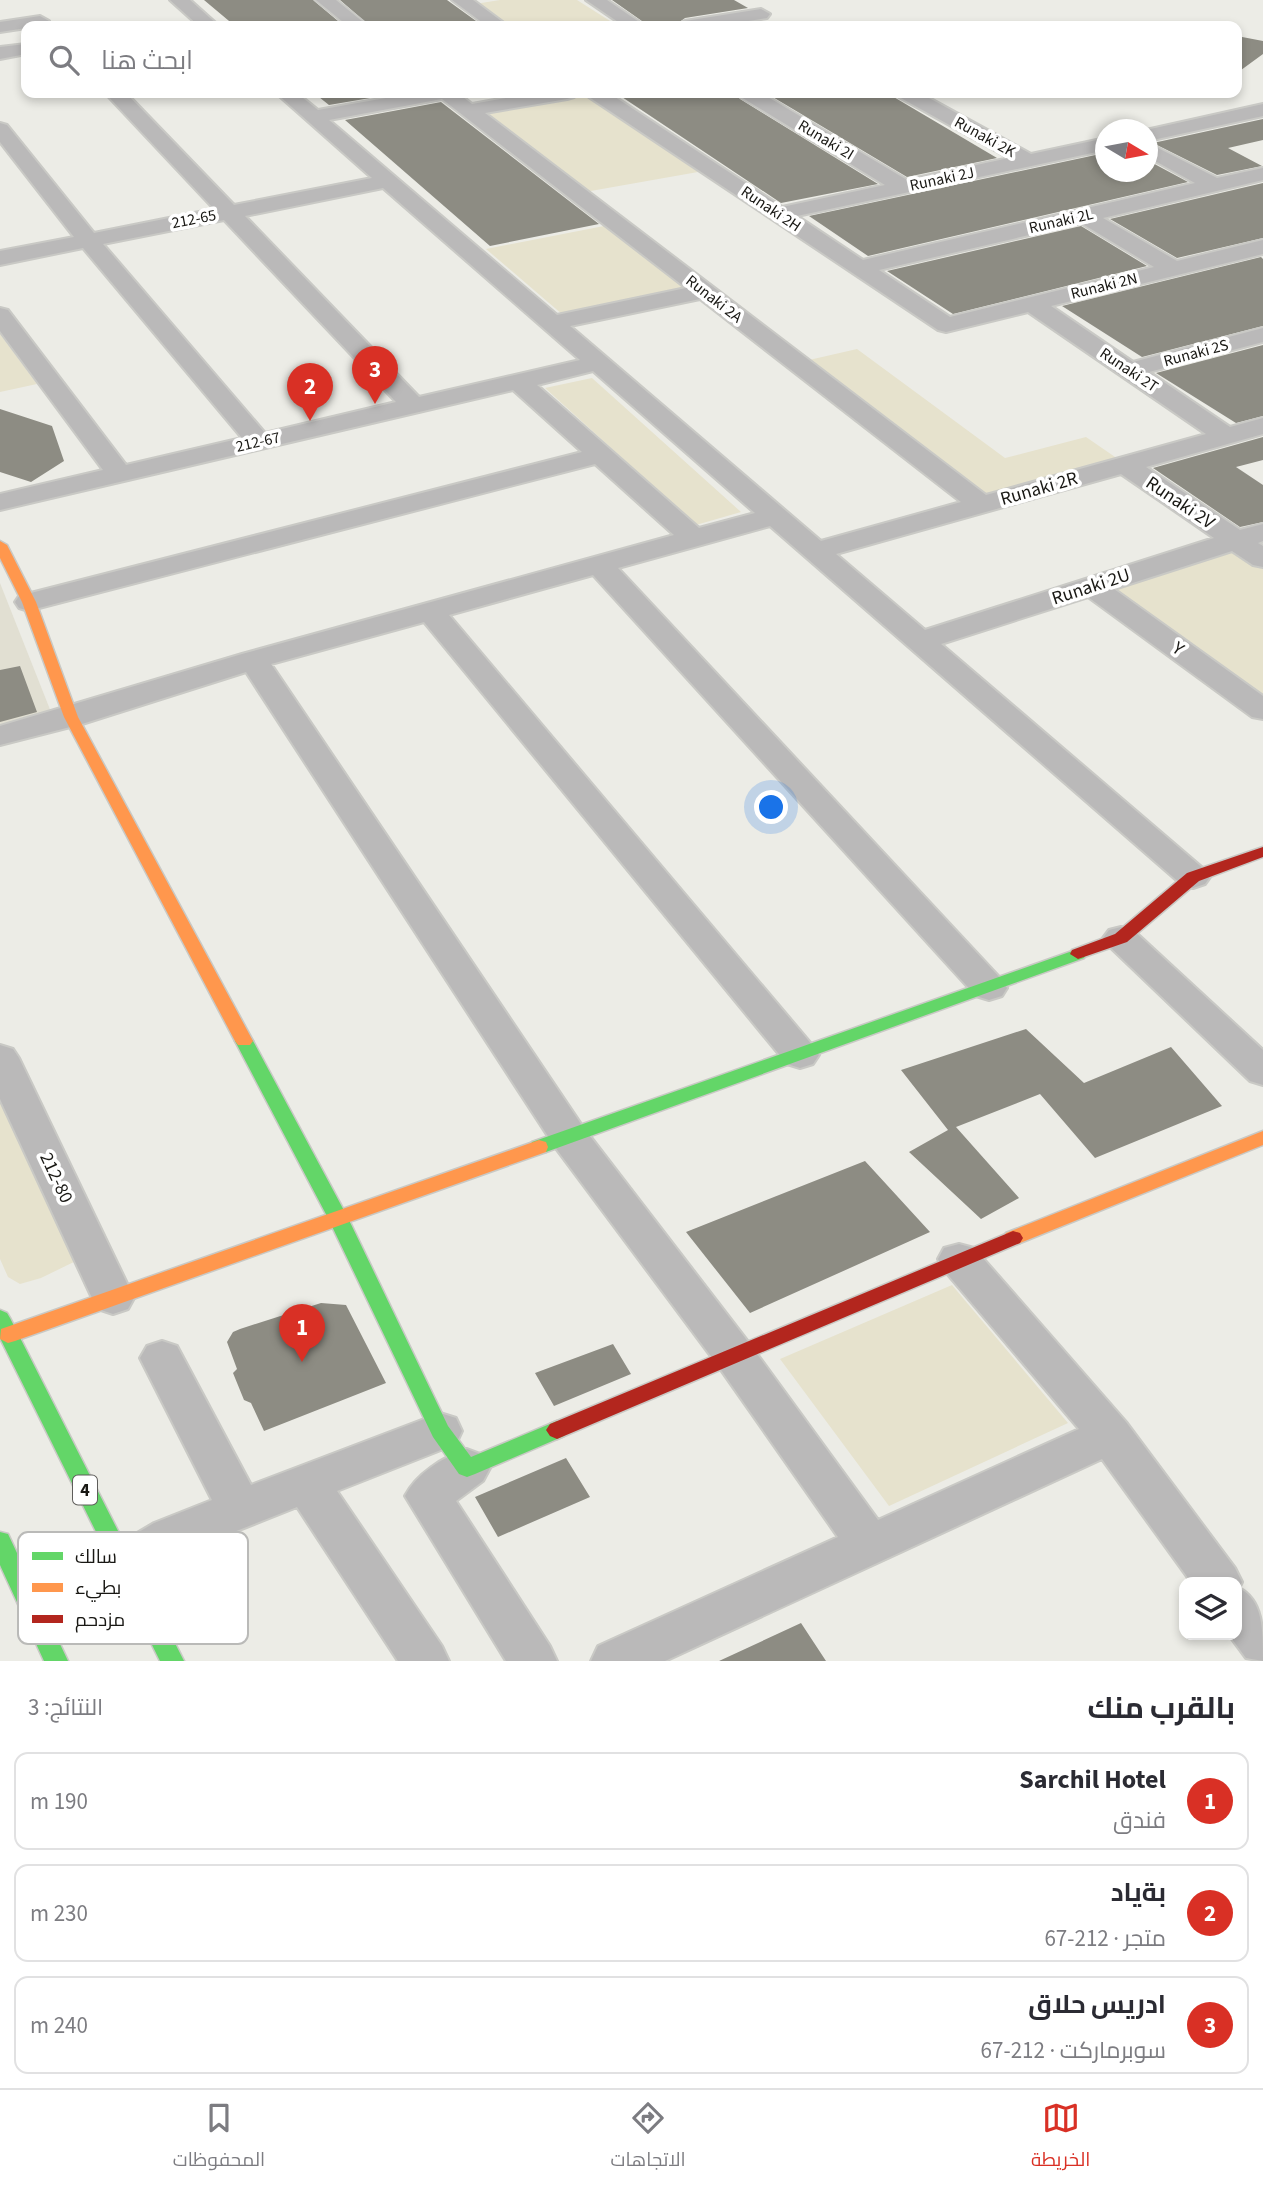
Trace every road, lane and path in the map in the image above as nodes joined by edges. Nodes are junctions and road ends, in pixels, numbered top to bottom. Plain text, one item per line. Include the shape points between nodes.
1 (179, 0) edge
2 (326, 0) edge
3 (461, 0) edge
4 (596, 0) edge
5 (737, 0) edge
6 (22, 1) edge
7 (41, 21) edge
8 (204, 21) edge
9 (353, 21) edge
10 (492, 21) edge
11 (628, 21) edge
12 (730, 21) edge
13 (21, 25) edge
14 (0, 27) edge
15 (21, 50) edge
16 (0, 53) edge
17 (120, 98) edge
18 (292, 98) edge
19 (418, 98) edge
20 (452, 98) edge
21 (537, 98) edge
22 (604, 98) edge
23 (756, 98) edge
24 (915, 98) edge
25 (468, 110) junction
26 (1263, 110) edge
27 (314, 117) junction
28 (0, 129) edge
29 (1158, 133) edge
30 (1095, 146) edge
31 (1158, 155) edge
32 (1027, 160) junction
33 (1263, 174) edge
34 (388, 181) junction
35 (1215, 186) junction
36 (904, 187) junction
37 (227, 213) junction
38 (778, 214) junction
39 (1085, 216) junction
40 (88, 240) junction
41 (1263, 247) edge
42 (0, 258) edge
43 (859, 268) junction
44 (1174, 269) junction
45 (706, 291) junction
46 (1032, 304) junction
47 (0, 315) edge
48 (552, 323) junction
49 (946, 325) joint
50 (1263, 335) edge
51 (598, 363) junction
52 (1130, 370) junction
53 (519, 382) junction
54 (414, 406) junction
55 (1263, 426) edge
56 (1226, 436) junction
57 (259, 442) junction
58 (601, 455) junction
59 (1125, 465) junction
60 (120, 475) junction
61 (0, 502) edge
62 (982, 505) junction
63 (775, 516) junction
64 (1250, 537) edge
65 (694, 539) junction
66 (0, 545) edge
67 (816, 551) junction
68 (1263, 559) edge
69 (599, 565) junction
70 (1093, 587) junction
71 (29, 602) junction
72 (430, 611) junction
73 (919, 642) junction
74 (253, 660) junction
75 (1263, 710) edge
76 (71, 717) junction
77 (0, 736) edge
78 (1263, 852) edge
79 (1193, 877) junction
80 (1121, 938) junction
81 (989, 988) junction
82 (800, 1055) junction
83 (0, 1058) edge
84 (1263, 1072) edge
85 (569, 1137) junction
86 (1263, 1138) edge
87 (338, 1218) junction
88 (959, 1259) junction
89 (113, 1298) junction
90 (0, 1318) edge
91 (8, 1335) junction
92 (734, 1355) junction
93 (162, 1358) dead end
94 (440, 1431) junction
95 (1110, 1435) junction
96 (467, 1468) junction
97 (306, 1483) junction
98 (240, 1509) junction
99 (105, 1532) edge
100 (182, 1532) edge
101 (0, 1541) edge
102 (870, 1545) junction
103 (1214, 1577) edge
104 (18, 1580) edge
105 (1242, 1615) edge
106 (1263, 1643) edge
107 (48, 1644) edge
108 (163, 1644) edge
109 (56, 1661) edge
110 (172, 1661) edge
111 (425, 1661) edge
112 (533, 1661) edge
113 (615, 1661) edge

1 - 8 street
2 - 9 street
3 - 10 street
4 - 11 street
5 - 12 street via 767,17
6 - 7 street
13 - 14 street
15 - 16 street
17 - 37 street
18 - 27 street
19 - 27 street
20 - 25 street, Runaki 2A
21 - 25 street
22 - 38 street, Runaki 2H
23 - 36 street, Runaki 2I
24 - 32 street, Runaki 2K
25 - 45 street, Runaki 2A
26 - 29 street
27 - 34 street
28 - 40 street
30 - 32 street, Runaki 2J
31 - 35 street
32 - 36 street, Runaki 2J
33 - 35 street, Runaki 2L
34 - 37 street, 212-65
34 - 48 street
35 - 39 street, Runaki 2L
36 - 38 street, Runaki 2J
37 - 40 street, 212-65
37 - 54 street
38 - 43 street, Runaki 2H
39 - 43 street, Runaki 2L
39 - 44 street
40 - 42 street, 212-65
40 - 57 street
41 - 44 street, Runaki 2N
43 - 49 street, Runaki 2H
44 - 46 street, Runaki 2N
45 - 48 street
45 - 62 street, Runaki 2A
46 - 49 street, Runaki 2N
46 - 52 street, Runaki 2T
47 - 60 street
48 - 51 street
50 - 52 street, Runaki 2S
51 - 53 street, 212-67
51 - 63 street
52 - 56 street, Runaki 2T
53 - 54 street, 212-67
53 - 58 street
54 - 57 street, 212-67
55 - 56 street, Runaki 2R
56 - 59 street, Runaki 2R
57 - 60 street, 212-67
58 - 65 street
58 - 71 street
59 - 62 street, Runaki 2R
59 - 64 street, Runaki 2V
60 - 61 street, 212-67
62 - 67 street, Runaki 2R
63 - 65 street
63 - 67 street
64 - 68 street, Runaki 2V
64 - 70 street, Runaki 2U
65 - 69 street
66 - 71 main road
67 - 73 street
69 - 72 street
69 - 81 street
70 - 73 street, Runaki 2U
70 - 75 street, Y
71 - 76 main road
72 - 74 street
72 - 82 street
73 - 79 street
74 - 76 street
74 - 85 street
76 - 77 street
76 - 87 main road
78 - 79 main road
79 - 80 main road
80 - 81 main road
80 - 84 street
81 - 82 main road
82 - 85 main road
83 - 89 street, 212-80
85 - 87 main road
85 - 92 street
86 - 88 main road
87 - 89 main road
87 - 94 main road
88 - 92 main road
88 - 95 street
89 - 91 main road
90 - 91 main road, 4
91 - 99 main road, 4
92 - 96 main road
92 - 102 street
93 - 98 street
94 - 96 main road
94 - 97 street
95 - 102 street
95 - 103 street
96 - 112 street via 428,1496
97 - 98 street
97 - 111 street
98 - 100 street
101 - 104 main road
102 - 113 street
105 - 106 street
107 - 109 main road
108 - 110 main road, 4

